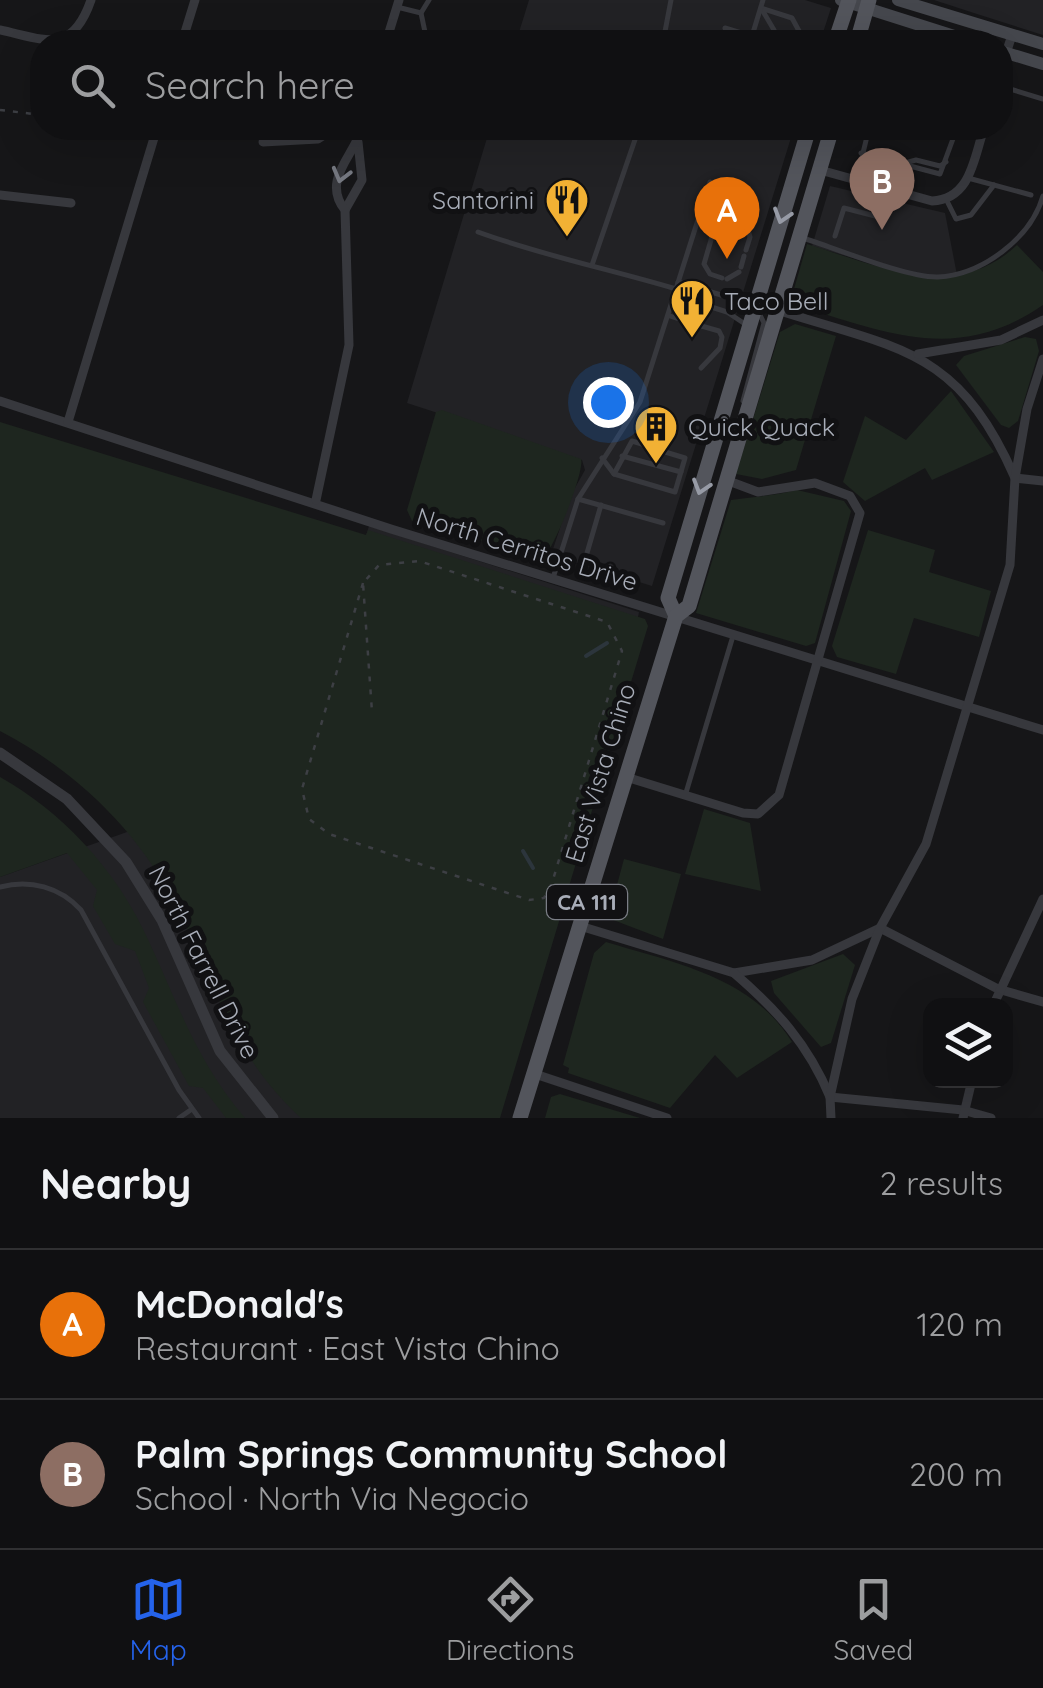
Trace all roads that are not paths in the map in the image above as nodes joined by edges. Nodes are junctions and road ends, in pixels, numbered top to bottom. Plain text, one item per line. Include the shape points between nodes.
1 (91, 0) edge
2 (195, 0) edge
3 (429, 0) edge
4 (672, 0) edge
5 (898, 0) edge
6 (846, 1) edge
7 (398, 3) edge
8 (762, 4) edge
9 (868, 5) edge
10 (421, 13) junction
11 (725, 28) dead end
12 (0, 30) edge
13 (77, 30) edge
14 (186, 30) edge
15 (390, 30) edge
16 (425, 30) edge
17 (666, 30) edge
18 (730, 30) edge
19 (756, 30) edge
20 (774, 30) dead end
21 (798, 30) edge
22 (838, 30) edge
23 (861, 30) edge
24 (939, 30) edge
25 (999, 30) edge
26 (1013, 34) edge
27 (30, 36) edge
28 (1043, 44) edge
29 (1013, 55) edge
30 (1043, 64) edge
31 (1013, 90) edge
32 (1043, 99) edge
33 (153, 140) edge
34 (318, 140) edge
35 (635, 140) edge
36 (805, 140) edge
37 (829, 140) edge
38 (864, 140) edge
39 (953, 140) edge
40 (980, 140) edge
41 (263, 142) dead end
42 (358, 142) joint
43 (861, 152) junction
44 (820, 170) junction
45 (968, 178) junction
46 (856, 180) junction
47 (710, 182) dead end
48 (994, 184) junction
49 (896, 191) junction
50 (0, 195) edge
51 (1031, 196) dead end
52 (1043, 196) edge
53 (946, 199) junction
54 (70, 203) dead end
55 (345, 210) junction
56 (718, 216) dead end
57 (744, 216) dead end
58 (478, 232) dead end
59 (836, 236) dead end
60 (800, 237) junction
61 (592, 265) junction
62 (676, 289) junction
63 (756, 305) junction
64 (777, 310) junction
65 (669, 316) junction
66 (1043, 320) edge
67 (749, 327) junction
68 (918, 354) junction
69 (1043, 358) edge
70 (701, 368) dead end
71 (0, 401) edge
72 (68, 422) junction
73 (740, 433) junction
74 (622, 456) junction
75 (602, 458) junction
76 (681, 472) junction
77 (614, 474) junction
78 (1014, 478) junction
79 (726, 480) junction
80 (1043, 481) edge
81 (578, 498) junction
82 (316, 500) junction
83 (601, 506) junction
84 (664, 523) dead end
85 (587, 552) dead end
86 (552, 578) junction
87 (676, 616) junction
88 (734, 634) junction
89 (819, 661) junction
90 (967, 707) junction
91 (1043, 730) edge
92 (0, 754) edge
93 (626, 777) junction
94 (686, 796) junction
95 (0, 888) edge
96 (1043, 898) edge
97 (580, 926) junction
98 (880, 928) junction
99 (734, 973) junction
100 (998, 988) junction
101 (996, 998) edge
102 (1043, 1002) edge
103 (535, 1074) junction
104 (970, 1088) edge
105 (830, 1097) junction
106 (192, 1109) junction
107 (963, 1114) edge
108 (179, 1118) edge
109 (199, 1118) edge
110 (273, 1118) edge
111 (520, 1118) edge
112 (667, 1118) edge
113 (830, 1118) edge
114 (991, 1118) edge

1 - 13 street
2 - 14 street
3 - 10 lane
4 - 17 lane
5 - 25 main road
6 - 9 main road
6 - 22 main road
7 - 10 lane
7 - 15 street
8 - 19 lane
8 - 20 lane
8 - 21 lane via 792,18
9 - 23 main road
9 - 24 main road
10 - 16 lane
11 - 18 lane
12 - 27 street
26 - 28 main road
29 - 30 main road
31 - 32 lane
33 - 72 street
34 - 41 street
35 - 61 lane
36 -> 63 main road, East Vista Chino / CA 111
37 - 44 main road, East Vista Chino / CA 111
38 - 43 lane
39 - 43 lane via 940,174
40 - 45 street
42 - 55 street via 362,180
42 -> 55 street via 338,175
43 - 46 lane
44 - 46 street
44 - 60 main road, East Vista Chino / CA 111
45 - 48 lane
45 - 53 street
46 - 49 street
47 - 62 lane
48 - 51 lane
48 - 53 lane via 971,215 956,220
49 - 53 street via 932,202
49 - 59 lane via 884,218 844,208
50 - 54 street
52 - 60 lane via 1018,240 984,263 937,277
55 - 82 street via 350,346
56 - 57 lane via 704,264 724,279 740,270 750,237
58 - 61 lane
60 - 64 main road, East Vista Chino / CA 111
61 - 62 lane
62 - 63 lane
62 - 65 lane
62 - 67 lane
63 - 67 main road, East Vista Chino / CA 111
63 - 73 lane via 764,323 744,390
64 - 68 street
64 - 73 main road, East Vista Chino / CA 111
65 - 70 lane via 719,331 723,342
65 - 75 lane via 640,402
66 - 68 street via 1001,340
67 -> 87 main road, East Vista Chino / CA 111 via 668,598
68 - 78 street via 972,402
69 - 78 street
71 - 72 street, North Cerritos Drive
72 - 82 street, North Cerritos Drive
73 - 79 main road, East Vista Chino / CA 111
74 - 76 lane
74 - 76 lane via 632,442 686,458
74 - 77 lane
75 - 77 lane
75 - 81 lane
76 - 77 lane via 674,492
78 - 80 street
78 - 90 street via 1010,565
79 - 87 main road, East Vista Chino / CA 111 via 689,606
79 - 89 street via 758,492 815,483 857,504 860,524
81 - 83 lane
81 - 86 lane
82 - 86 street, North Cerritos Drive
83 - 84 lane
83 - 85 lane
86 - 87 street, North Cerritos Drive
87 - 88 street, North Cerritos Drive
87 - 93 main road, East Vista Chino / CA 111
88 - 89 street, North Cerritos Drive
88 - 94 lane
89 - 90 street, North Cerritos Drive
89 - 94 street via 772,805 758,814
90 - 91 street, North Cerritos Drive
90 - 98 street via 926,844
92 - 110 street, North Farrell Drive via 67,799 126,862 162,920 220,1051
93 - 94 street
93 - 97 main road, East Vista Chino / CA 111
95 - 106 lane via 47,888 81,910
96 - 100 street
97 - 99 street
97 - 103 main road, East Vista Chino / CA 111
98 - 99 street via 812,960
98 - 100 street
98 - 105 street via 846,1018
99 - 105 street via 790,1024 814,1056
100 - 101 street
100 - 102 street
103 - 111 main road, East Vista Chino / CA 111
103 - 112 street
104 - 107 street
105 - 107 street
105 - 113 street
106 - 108 lane
106 - 109 lane
107 - 114 street

